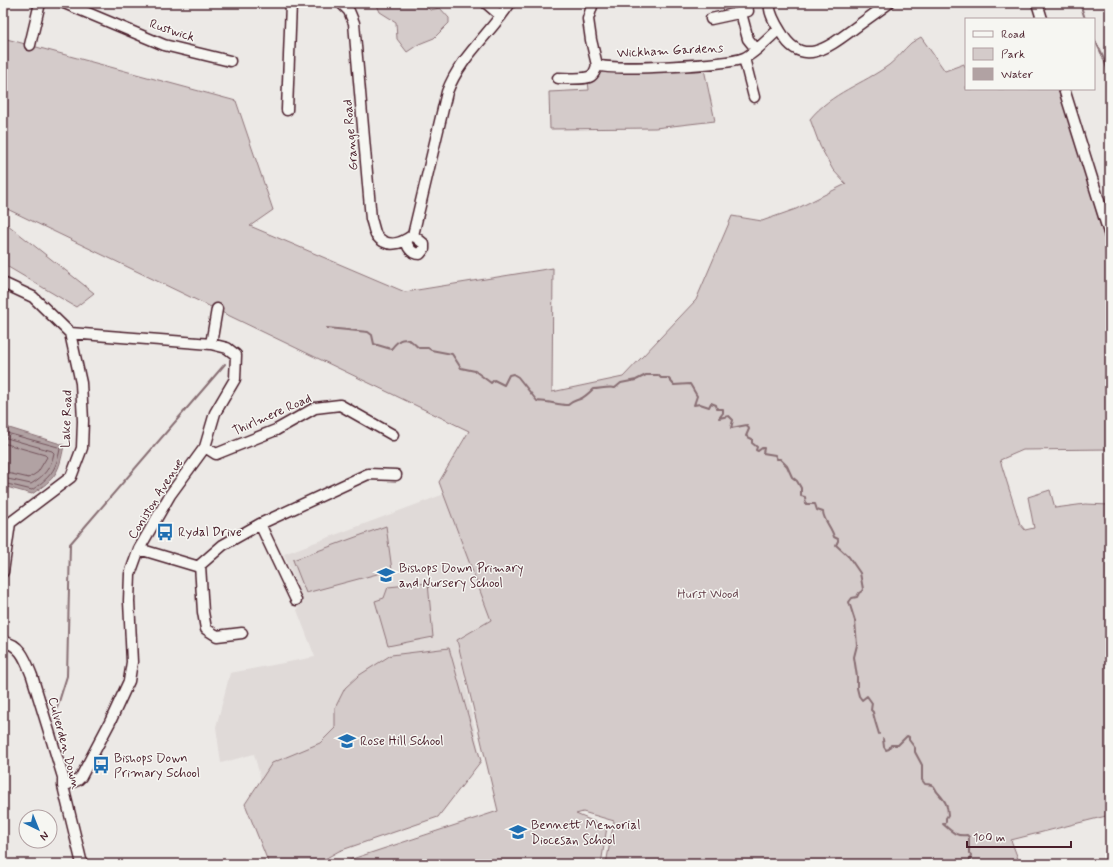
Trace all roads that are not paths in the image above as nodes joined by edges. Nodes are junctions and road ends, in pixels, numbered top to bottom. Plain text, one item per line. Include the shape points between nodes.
1 (40, 3) edge
2 (64, 3) edge
3 (290, 3) edge
4 (341, 3) edge
5 (486, 3) edge
6 (593, 3) edge
7 (770, 3) edge
8 (889, 3) edge
9 (1037, 3) edge
10 (509, 4) edge
11 (501, 16) junction
12 (1042, 18) edge
13 (711, 19) dead end
14 (779, 29) junction
15 (30, 45) dead end
16 (756, 49) junction
17 (744, 58) junction
18 (230, 61) dead end
19 (597, 65) junction
20 (558, 78) dead end
21 (1064, 90) edge
22 (754, 97) dead end
23 (287, 110) dead end
24 (1110, 236) edge
25 (3, 283) edge
26 (217, 309) dead end
27 (70, 333) junction
28 (211, 344) junction
29 (393, 435) dead end
30 (205, 447) junction
31 (396, 475) dead end
32 (260, 524) junction
33 (139, 549) junction
34 (200, 565) junction
35 (3, 572) edge
36 (296, 600) dead end
37 (242, 633) dead end
38 (3, 642) edge
39 (62, 786) junction
40 (82, 864) edge

1 - 15 street
2 - 18 street, Rustwick via 164,45
3 - 23 street
4 - 11 street, Grange Road via 349,10 354,23 371,219 375,233 382,240 396,244 409,238 452,79
5 - 11 street
6 - 19 street via 588,19
7 - 14 street
8 - 14 street via 830,47 817,52 807,53 795,49
9 - 12 street
10 - 11 street, Grange Road
13 - 16 street via 745,12 748,39
14 - 16 street
16 - 17 street
17 - 19 street, Wickham Gardens via 684,65
17 - 22 street
19 - 20 street via 591,76 586,78
21 - 24 street
25 - 27 street via 33,297
26 - 28 street
27 - 28 street, Coniston Avenue
27 - 35 street, Lake Road via 81,383 82,448 71,477 10,523
28 - 30 street, Coniston Avenue via 227,348 236,355 235,379 215,412
29 - 30 street, Thirlmere Road via 340,405 315,408 276,430 216,454
30 - 33 street, Coniston Avenue via 170,494
31 - 32 street via 368,474
32 - 34 street via 223,545
32 - 36 street
33 - 34 street
33 - 39 street, Coniston Avenue via 130,574 130,681 81,777
34 - 37 street via 206,629 217,636
38 - 39 street, Culverden Down via 9,642 17,647 27,663 63,777
39 - 40 street, Culverden Down

